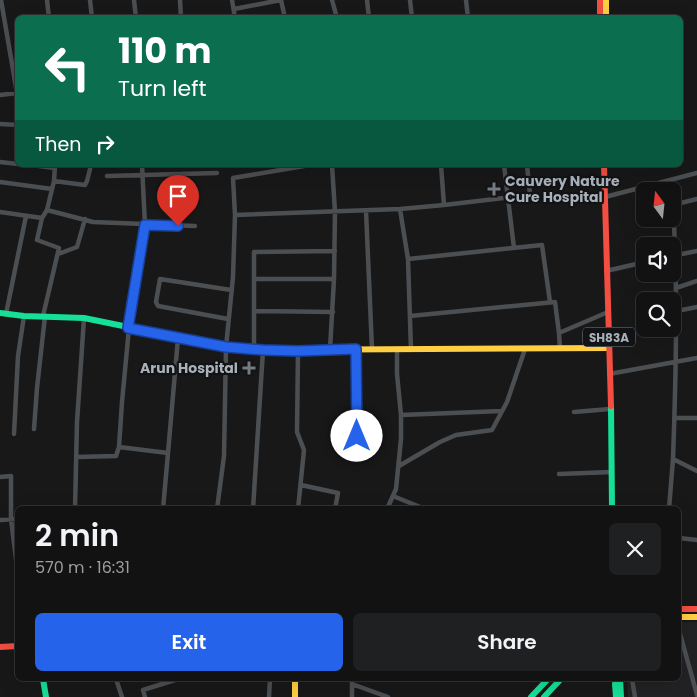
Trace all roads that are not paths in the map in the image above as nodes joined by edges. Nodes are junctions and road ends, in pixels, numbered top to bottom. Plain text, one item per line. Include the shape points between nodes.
1 (1, 0) edge
2 (47, 0) edge
3 (90, 0) edge
4 (134, 0) edge
5 (180, 0) edge
6 (232, 0) edge
7 (280, 0) edge
8 (332, 0) edge
9 (367, 0) edge
10 (410, 0) edge
11 (466, 0) edge
12 (600, 0) edge
13 (606, 0) edge
14 (257, 2) edge
15 (234, 9) junction
16 (50, 15) edge
17 (92, 15) edge
18 (136, 15) edge
19 (180, 15) edge
20 (235, 15) edge
21 (284, 15) edge
22 (336, 15) edge
23 (369, 15) edge
24 (412, 15) edge
25 (468, 15) edge
26 (600, 15) edge
27 (606, 15) edge
28 (15, 81) edge
29 (15, 93) edge
30 (0, 94) edge
31 (0, 124) edge
32 (15, 126) edge
33 (0, 162) edge
34 (15, 164) edge
35 (55, 167) edge
36 (90, 167) edge
37 (142, 167) edge
38 (298, 167) edge
39 (332, 167) edge
40 (441, 167) edge
41 (504, 167) edge
42 (527, 167) edge
43 (604, 167) edge
44 (217, 173) dead end
45 (697, 174) edge
46 (144, 175) junction
47 (107, 176) dead end
48 (54, 181) junction
49 (0, 182) edge
50 (52, 189) junction
51 (605, 197) junction
52 (508, 198) junction
53 (697, 199) edge
54 (681, 203) edge
55 (444, 205) junction
56 (400, 209) junction
57 (47, 210) junction
58 (366, 211) junction
59 (0, 212) edge
60 (335, 212) junction
61 (235, 215) junction
62 (26, 216) junction
63 (42, 218) junction
64 (85, 220) junction
65 (145, 225) junction
66 (195, 226) dead end
67 (514, 248) junction
68 (334, 251) junction
69 (697, 251) edge
70 (58, 254) junction
71 (681, 254) edge
72 (408, 260) junction
73 (636, 264) edge
74 (606, 271) junction
75 (254, 279) junction
76 (334, 279) junction
77 (697, 281) edge
78 (676, 282) edge
79 (676, 288) junction
80 (231, 290) junction
81 (676, 292) edge
82 (550, 302) junction
83 (697, 307) edge
84 (255, 311) junction
85 (681, 311) edge
86 (333, 312) junction
87 (608, 312) junction
88 (3, 314) edge
89 (24, 316) junction
90 (44, 316) junction
91 (410, 316) junction
92 (84, 318) junction
93 (228, 319) junction
94 (128, 328) junction
95 (559, 333) junction
96 (677, 337) edge
97 (178, 338) junction
98 (226, 347) junction
99 (560, 348) junction
100 (609, 348) junction
101 (356, 349) junction
102 (372, 349) junction
103 (525, 349) junction
104 (254, 350) junction
105 (263, 350) junction
106 (330, 350) junction
107 (397, 350) junction
108 (411, 350) junction
109 (298, 351) junction
110 (697, 358) edge
111 (676, 363) junction
112 (609, 374) junction
113 (610, 409) junction
114 (502, 410) junction
115 (574, 412) dead end
116 (401, 415) junction
117 (675, 418) junction
118 (697, 418) edge
119 (34, 429) dead end
120 (14, 434) dead end
121 (357, 436) dead end
122 (119, 447) junction
123 (168, 453) junction
124 (76, 457) junction
125 (673, 459) junction
126 (398, 466) junction
127 (697, 471) edge
128 (612, 472) junction
129 (559, 474) dead end
130 (0, 477) edge
131 (301, 486) junction
132 (393, 496) junction
133 (75, 506) edge
134 (163, 506) edge
135 (217, 506) edge
136 (253, 506) edge
137 (298, 506) edge
138 (336, 506) edge
139 (388, 506) edge
140 (418, 506) edge
141 (612, 506) edge
142 (669, 506) edge
143 (11, 519) junction
144 (15, 519) edge
145 (0, 520) edge
146 (681, 538) edge
147 (697, 540) edge
148 (15, 550) edge
149 (681, 613) edge
150 (697, 613) edge
151 (681, 637) edge
152 (15, 646) edge
153 (0, 647) edge
154 (43, 681) edge
155 (117, 681) edge
156 (171, 681) edge
157 (270, 681) edge
158 (295, 681) edge
159 (352, 681) edge
160 (542, 681) edge
161 (546, 681) edge
162 (551, 681) edge
163 (559, 681) edge
164 (615, 681) edge
165 (620, 681) edge
166 (632, 681) edge
167 (697, 695) edge
168 (46, 697) edge
169 (122, 697) edge
170 (145, 697) edge
171 (269, 697) edge
172 (295, 697) edge
173 (352, 697) edge
174 (388, 697) edge
175 (527, 697) edge
176 (531, 697) edge
177 (537, 697) edge
178 (544, 697) edge
179 (616, 697) edge
180 (621, 697) edge
181 (635, 697) edge

1 - 28 street
2 - 16 street
3 - 17 street
4 - 18 street
5 - 19 street
6 - 15 street
7 - 14 street
7 - 21 street
8 - 22 street
9 - 23 street
10 - 24 street
11 - 25 street
12 - 26 street
13 - 27 street
14 - 15 street
15 - 20 street
29 - 30 street
31 - 32 street
33 - 34 street
35 - 48 street
36 - 48 street via 85,185
37 - 46 street
38 - 61 street via 233,178
39 - 60 street
40 - 55 street
41 - 52 street
42 - 52 street via 530,195
43 - 51 street, SH83A
44 - 46 street
45 - 51 street
46 - 47 street
46 - 65 street
48 - 50 street
49 - 50 street
50 - 57 street
51 - 74 street, SH83A
52 - 55 street
52 - 67 street
53 - 54 street
55 - 56 street
56 - 58 street
56 - 72 street
57 - 63 street
57 - 64 street
58 - 60 street
58 - 102 street
59 - 62 street
60 - 61 street
60 - 68 street
61 - 80 street
62 - 63 street
62 - 88 street
63 - 70 street via 37,240 59,248
64 - 65 street
64 - 70 street via 77,247
65 - 66 street
65 - 94 street
67 - 72 street
67 - 82 street via 542,245
68 - 75 street via 254,252
68 - 76 street
69 - 71 street
70 - 90 street
72 - 91 street
73 - 74 street
74 - 87 street, SH83A
75 - 76 street
75 - 84 street
76 - 86 street
77 - 79 street
78 - 79 street
79 - 81 street
80 - 93 street
80 - 93 street via 160,279 156,302 158,306
82 - 91 street
82 - 95 street via 555,302
83 - 85 street
84 - 86 street
84 - 104 street
86 - 106 street
87 - 95 street
87 - 100 street, SH83A
88 - 89 street
89 - 90 street
89 - 120 street via 18,356
90 - 92 street
90 - 119 street
91 - 108 street
92 - 94 street
92 - 124 street
93 - 98 street
94 - 97 street
94 - 122 street
95 - 99 street
96 - 111 street
97 - 98 street
97 - 123 street
98 - 104 street
98 - 135 street via 224,456
99 - 100 street
99 - 103 street
100 - 112 street, SH83A
101 - 102 street
101 - 106 street
101 - 121 street
102 - 107 street
103 - 108 street
103 - 114 street
104 - 105 street
105 - 109 street
105 - 136 street
106 - 109 street
107 - 108 street
107 - 116 street
109 - 131 street via 297,432 304,450
110 - 111 street
111 - 112 street
111 - 117 street
112 - 113 street, SH83A
113 - 115 street
113 - 128 street, SH83A
114 - 116 street
114 - 126 street via 492,430 456,435
116 - 126 street
117 - 118 street
117 - 125 street
122 - 123 street
122 - 124 street via 116,456
123 - 134 street
124 - 133 street
125 - 127 street
125 - 142 street
126 - 132 street
128 - 129 street
128 - 141 street, SH83A
130 - 143 street via 11,476
131 - 137 street
131 - 138 street via 338,493
132 - 139 street
132 - 140 street
143 - 144 street
143 - 145 street
143 - 148 street
146 - 147 street
149 - 150 street
151 - 167 street
152 - 153 street
154 - 168 street
155 - 169 street
156 - 170 street via 142,690
157 - 171 street
158 - 172 street
159 - 173 street
159 - 174 street
160 - 175 street
161 - 176 street
162 - 177 street
163 - 178 street
164 - 179 street
165 - 180 street
166 - 181 street

